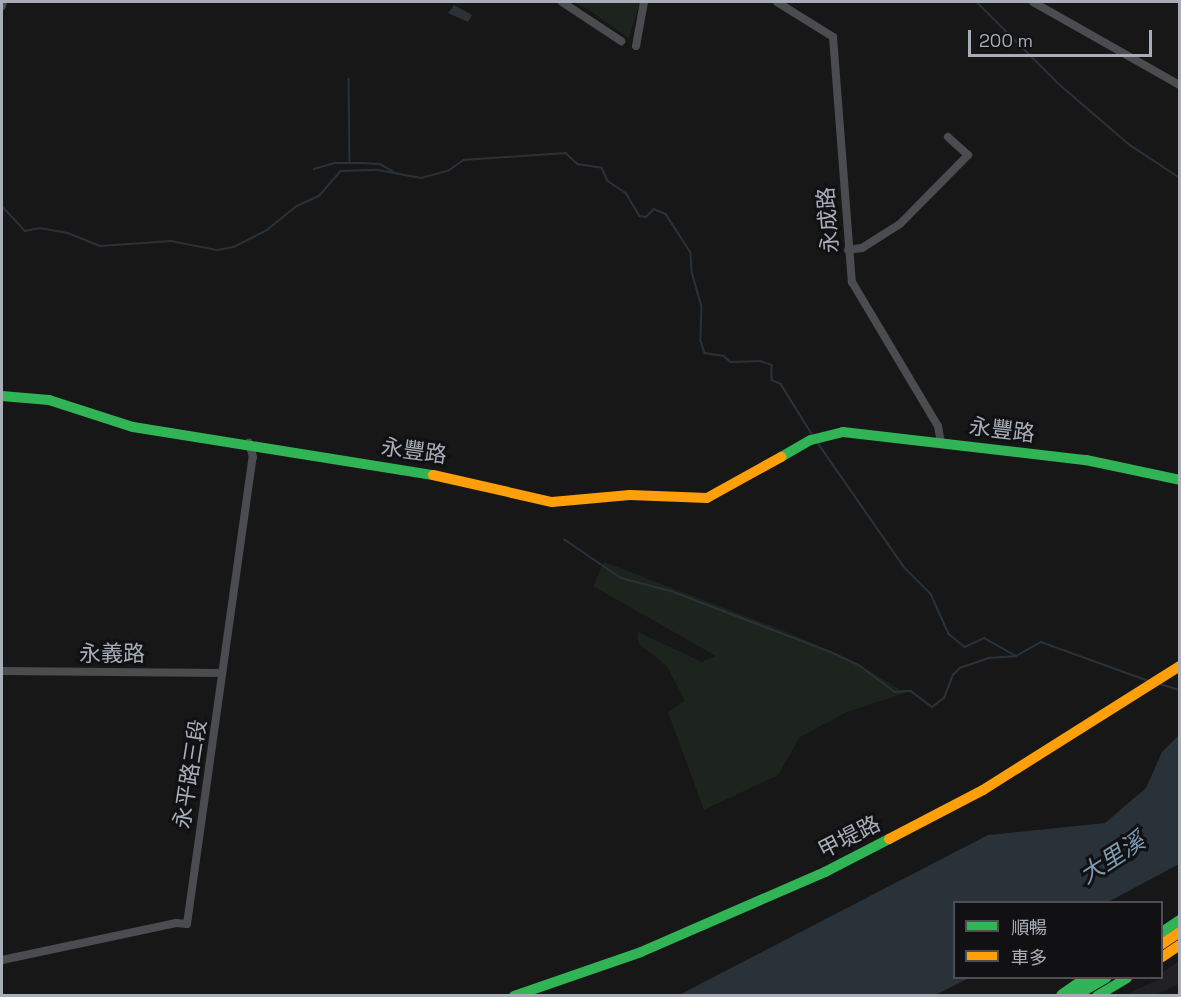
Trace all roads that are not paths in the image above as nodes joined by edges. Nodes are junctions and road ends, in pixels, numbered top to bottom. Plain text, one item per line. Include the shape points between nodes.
1 (3, 2) edge
2 (562, 2) edge
3 (644, 2) edge
4 (777, 2) edge
5 (1033, 2) edge
6 (2, 6) edge
7 (621, 41) dead end
8 (636, 46) dead end
9 (1179, 85) edge
10 (948, 137) dead end
11 (848, 250) junction
12 (2, 396) edge
13 (249, 443) junction
14 (941, 444) junction
15 (1179, 480) edge
16 (1179, 666) edge
17 (2, 671) edge
18 (222, 674) junction
19 (1179, 920) edge
20 (1179, 925) edge
21 (1163, 931) edge
22 (1179, 932) edge
23 (1163, 936) edge
24 (1163, 943) edge
25 (1179, 945) edge
26 (1179, 950) edge
27 (1163, 956) edge
28 (2, 960) edge
29 (1163, 961) edge
30 (1089, 979) edge
31 (1089, 979) edge
32 (1104, 979) edge
33 (1125, 979) edge
34 (1133, 979) edge
35 (514, 996) edge
36 (1057, 996) edge
37 (1063, 996) edge
38 (1075, 996) edge
39 (1097, 996) edge
40 (1104, 996) edge

1 - 6 street
2 - 7 street
3 - 8 street
4 - 11 street, 永成路 via 833,37
5 - 9 street
10 - 11 street via 968,155 900,224 862,248
11 - 14 street, 永成路 via 855,290 938,426
12 - 13 main road, 永豐路 via 49,400 154,431
13 - 14 main road, 永豐路 via 381,469 455,478 558,502 630,495 707,498 814,438 843,432
13 - 18 street, 永平路三段 via 253,457
14 - 15 main road, 永豐路 via 1101,462
16 - 35 main road, 甲堤路 via 983,790 825,872 641,952
17 - 18 street, 永義路
18 - 28 street, 永平路三段 via 187,924 166,925
19 - 21 main road
20 - 23 main road
22 - 24 main road
25 - 27 main road
26 - 29 main road
30 - 36 main road
31 - 37 main road, bridge
32 - 38 main road
33 - 39 main road
34 - 40 main road

